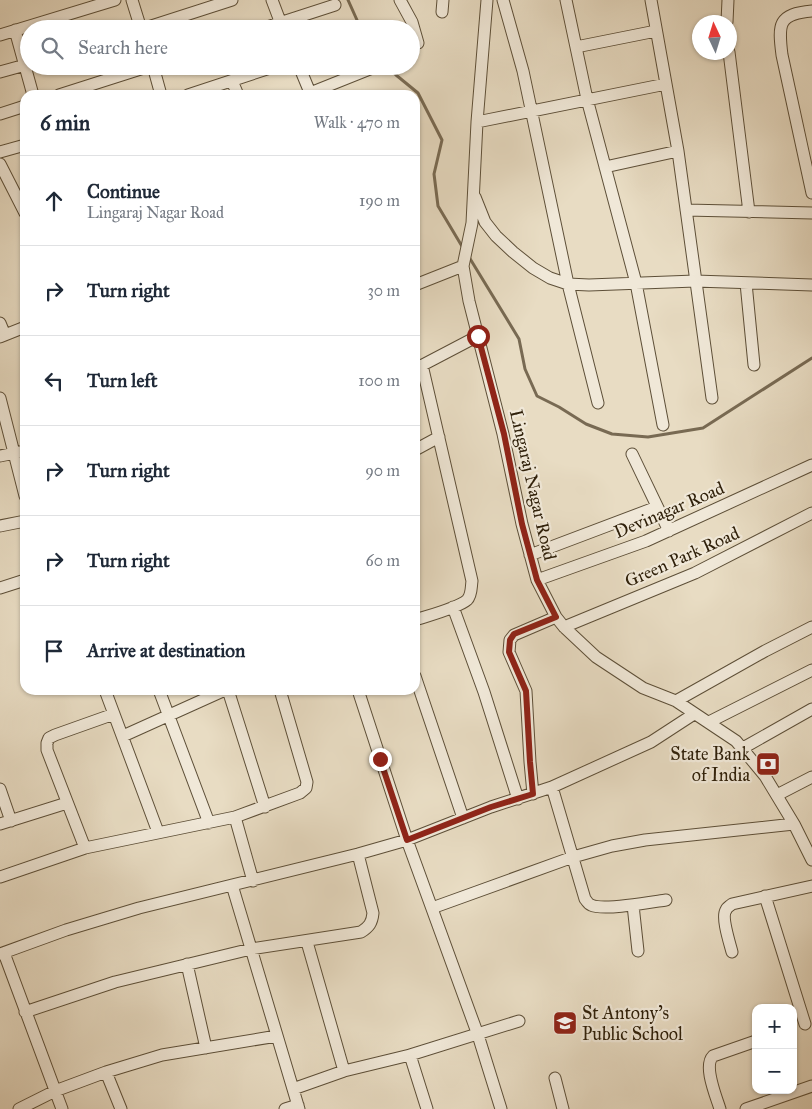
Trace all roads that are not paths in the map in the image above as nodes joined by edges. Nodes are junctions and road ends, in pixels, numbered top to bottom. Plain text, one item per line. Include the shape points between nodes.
1 (115, 0) edge
2 (132, 0) edge
3 (232, 0) edge
4 (272, 0) edge
5 (400, 0) edge
6 (487, 0) edge
7 (503, 0) edge
8 (566, 0) edge
9 (651, 0) edge
10 (728, 0) edge
11 (335, 5) dead end
12 (812, 11) edge
13 (728, 15) edge
14 (48, 20) edge
15 (139, 20) edge
16 (170, 20) edge
17 (280, 20) edge
18 (295, 20) edge
19 (411, 20) edge
20 (20, 28) edge
21 (15, 30) junction
22 (656, 31) junction
23 (0, 35) edge
24 (20, 45) edge
25 (576, 47) junction
26 (730, 60) edge
27 (20, 67) edge
28 (0, 72) edge
29 (29, 75) edge
30 (122, 75) edge
31 (154, 75) edge
32 (250, 75) edge
33 (303, 75) edge
34 (356, 75) edge
35 (232, 81) junction
36 (666, 84) junction
37 (32, 90) edge
38 (75, 90) edge
39 (159, 90) edge
40 (204, 90) edge
41 (236, 90) edge
42 (309, 90) edge
43 (320, 90) edge
44 (587, 99) junction
45 (20, 108) edge
46 (532, 111) junction
47 (0, 114) edge
48 (477, 122) junction
49 (20, 146) edge
50 (678, 151) junction
51 (0, 152) edge
52 (0, 164) edge
53 (605, 167) junction
54 (20, 192) edge
55 (474, 193) junction
56 (812, 193) edge
57 (686, 210) junction
58 (749, 212) junction
59 (812, 213) edge
60 (464, 262) junction
61 (695, 281) junction
62 (746, 282) junction
63 (420, 283) edge
64 (636, 283) junction
65 (568, 284) junction
66 (812, 284) edge
67 (0, 323) edge
68 (20, 329) edge
69 (3, 336) edge
70 (478, 336) junction
71 (754, 365) dead end
72 (420, 366) edge
73 (420, 370) edge
74 (0, 398) edge
75 (712, 398) dead end
76 (598, 403) dead end
77 (663, 425) dead end
78 (439, 437) junction
79 (420, 447) edge
80 (19, 452) edge
81 (632, 454) dead end
82 (0, 456) edge
83 (812, 465) edge
84 (657, 507) junction
85 (812, 513) edge
86 (20, 522) edge
87 (0, 526) edge
88 (669, 531) junction
89 (530, 555) junction
90 (537, 580) junction
91 (20, 582) edge
92 (0, 588) edge
93 (453, 606) junction
94 (556, 617) junction
95 (420, 618) edge
96 (564, 627) junction
97 (812, 627) edge
98 (812, 670) edge
99 (420, 691) edge
100 (107, 695) edge
101 (161, 695) edge
102 (215, 695) edge
103 (229, 695) edge
104 (282, 695) edge
105 (360, 695) edge
106 (676, 702) junction
107 (812, 709) edge
108 (114, 714) junction
109 (694, 714) junction
110 (168, 715) junction
111 (709, 722) junction
112 (122, 736) junction
113 (743, 748) junction
114 (812, 777) edge
115 (552, 788) junction
116 (0, 789) edge
117 (533, 794) junction
118 (777, 795) junction
119 (518, 799) junction
120 (67, 803) junction
121 (265, 806) junction
122 (235, 817) junction
123 (463, 818) junction
124 (5, 823) edge
125 (209, 823) junction
126 (794, 824) junction
127 (158, 832) junction
128 (407, 840) junction
129 (85, 848) junction
130 (358, 854) junction
131 (811, 854) edge
132 (573, 857) junction
133 (0, 877) edge
134 (253, 880) junction
135 (232, 885) junction
136 (812, 886) edge
137 (765, 896) junction
138 (666, 900) dead end
139 (633, 905) junction
140 (432, 908) junction
141 (306, 942) junction
142 (251, 949) junction
143 (638, 951) dead end
144 (732, 952) dead end
145 (2, 954) edge
146 (188, 964) junction
147 (25, 1012) junction
148 (519, 1021) dead end
149 (804, 1025) edge
150 (478, 1035) junction
151 (277, 1036) junction
152 (752, 1042) edge
153 (206, 1048) junction
154 (410, 1055) junction
155 (344, 1071) junction
156 (106, 1072) junction
157 (555, 1078) dead end
158 (812, 1086) edge
159 (293, 1089) junction
160 (56, 1091) junction
161 (777, 1104) edge
162 (298, 1107) edge
163 (423, 1108) edge
164 (18, 1109) edge
165 (62, 1109) edge
166 (121, 1109) edge
167 (285, 1109) edge
168 (501, 1109) edge
169 (563, 1109) edge
170 (720, 1109) edge
171 (746, 1109) edge

1 - 14 street
2 - 15 street
3 - 16 street
4 - 17 street
5 - 19 street
6 - 48 street, Lingaraj Nagar Road
7 - 46 street
8 - 25 street
9 - 22 street
10 - 13 street
11 - 18 street
12 - 56 street via 787,16 781,23 779,38
20 - 21 street
21 - 23 street
21 - 24 street
22 - 25 street
22 - 36 street
25 - 44 street
26 - 58 street
27 - 28 street
29 - 37 street
30 - 38 street
31 - 39 street
32 - 35 street
33 - 42 street
34 - 43 street
35 - 40 street
35 - 41 street
36 - 44 street
36 - 50 street
44 - 46 street
44 - 53 street
45 - 47 street
46 - 48 street
46 - 65 street
48 - 55 street, Lingaraj Nagar Road
49 - 51 street
50 - 53 street
50 - 57 street
52 - 54 street
53 - 64 street
55 - 60 street, Lingaraj Nagar Road
55 - 65 street via 485,222 496,236 533,268
57 - 58 street
57 - 61 street
58 - 59 street
60 - 63 street
60 - 70 street, Lingaraj Nagar Road
61 - 62 street
61 - 64 street
61 - 75 street
62 - 66 street
62 - 71 street
64 - 65 street
64 - 77 street
65 - 76 street
67 - 69 street
68 - 69 street
70 - 72 street
70 - 89 street, Lingaraj Nagar Road
73 - 78 street
74 - 80 street
78 - 79 street
78 - 93 street via 472,581 467,600
80 - 82 street
81 - 84 street
83 - 88 street, Devinagar Road
84 - 88 street
84 - 89 street
85 - 96 street, Green Park Road via 695,573
86 - 87 street
88 - 90 street, Devinagar Road
89 - 90 street, Lingaraj Nagar Road
90 - 94 street, Lingaraj Nagar Road
91 - 92 street
93 - 95 street
93 - 119 street
94 - 96 street, Lingaraj Nagar Road
94 - 117 street via 514,634 510,640 509,652 526,691
96 - 106 street, Lingaraj Nagar Road via 596,657 643,688
97 - 106 street
98 - 111 street
99 - 123 street
100 - 108 street
101 - 110 street
102 - 110 street
103 - 121 street
104 - 121 street via 304,770 306,788
105 - 128 street
106 - 109 street, Lingaraj Nagar Road
107 - 113 street
108 - 112 street
108 - 120 street via 49,738 47,750
109 - 111 street, Lingaraj Nagar Road
109 - 115 street via 651,742
110 - 112 street
110 - 125 street
111 - 113 street, Lingaraj Nagar Road
112 - 127 street
113 - 118 street, Lingaraj Nagar Road
114 - 118 street
115 - 117 street
115 - 132 street
116 - 124 street
117 - 119 street
118 - 126 street, Lingaraj Nagar Road
119 - 123 street
120 - 124 street
120 - 129 street
121 - 122 street
122 - 125 street
122 - 134 street
123 - 128 street
125 - 127 street
126 - 131 street, Lingaraj Nagar Road
126 - 132 street via 645,840
127 - 129 street
128 - 130 street
128 - 140 street
129 - 133 street
130 - 134 street
130 - 141 street via 373,913 368,928
132 - 139 street via 585,899 591,905
132 - 140 street
134 - 135 street
135 - 142 street
135 - 145 street via 139,908
136 - 137 street
137 - 144 street via 726,908 725,922
137 - 149 street
138 - 139 street
139 - 143 street
140 - 150 street
141 - 142 street
141 - 155 street
142 - 146 street
142 - 151 street
145 - 147 street
146 - 147 street via 115,982
146 - 153 street
147 - 160 street
148 - 150 street
150 - 154 street
150 - 168 street
151 - 153 street
151 - 159 street
152 - 170 street via 709,1060
153 - 156 street via 162,1055
154 - 155 street
154 - 163 street
155 - 159 street
156 - 160 street
156 - 166 street
157 - 169 street
158 - 161 street
159 - 162 street
160 - 164 street
160 - 165 street
161 - 171 street
162 - 167 street

